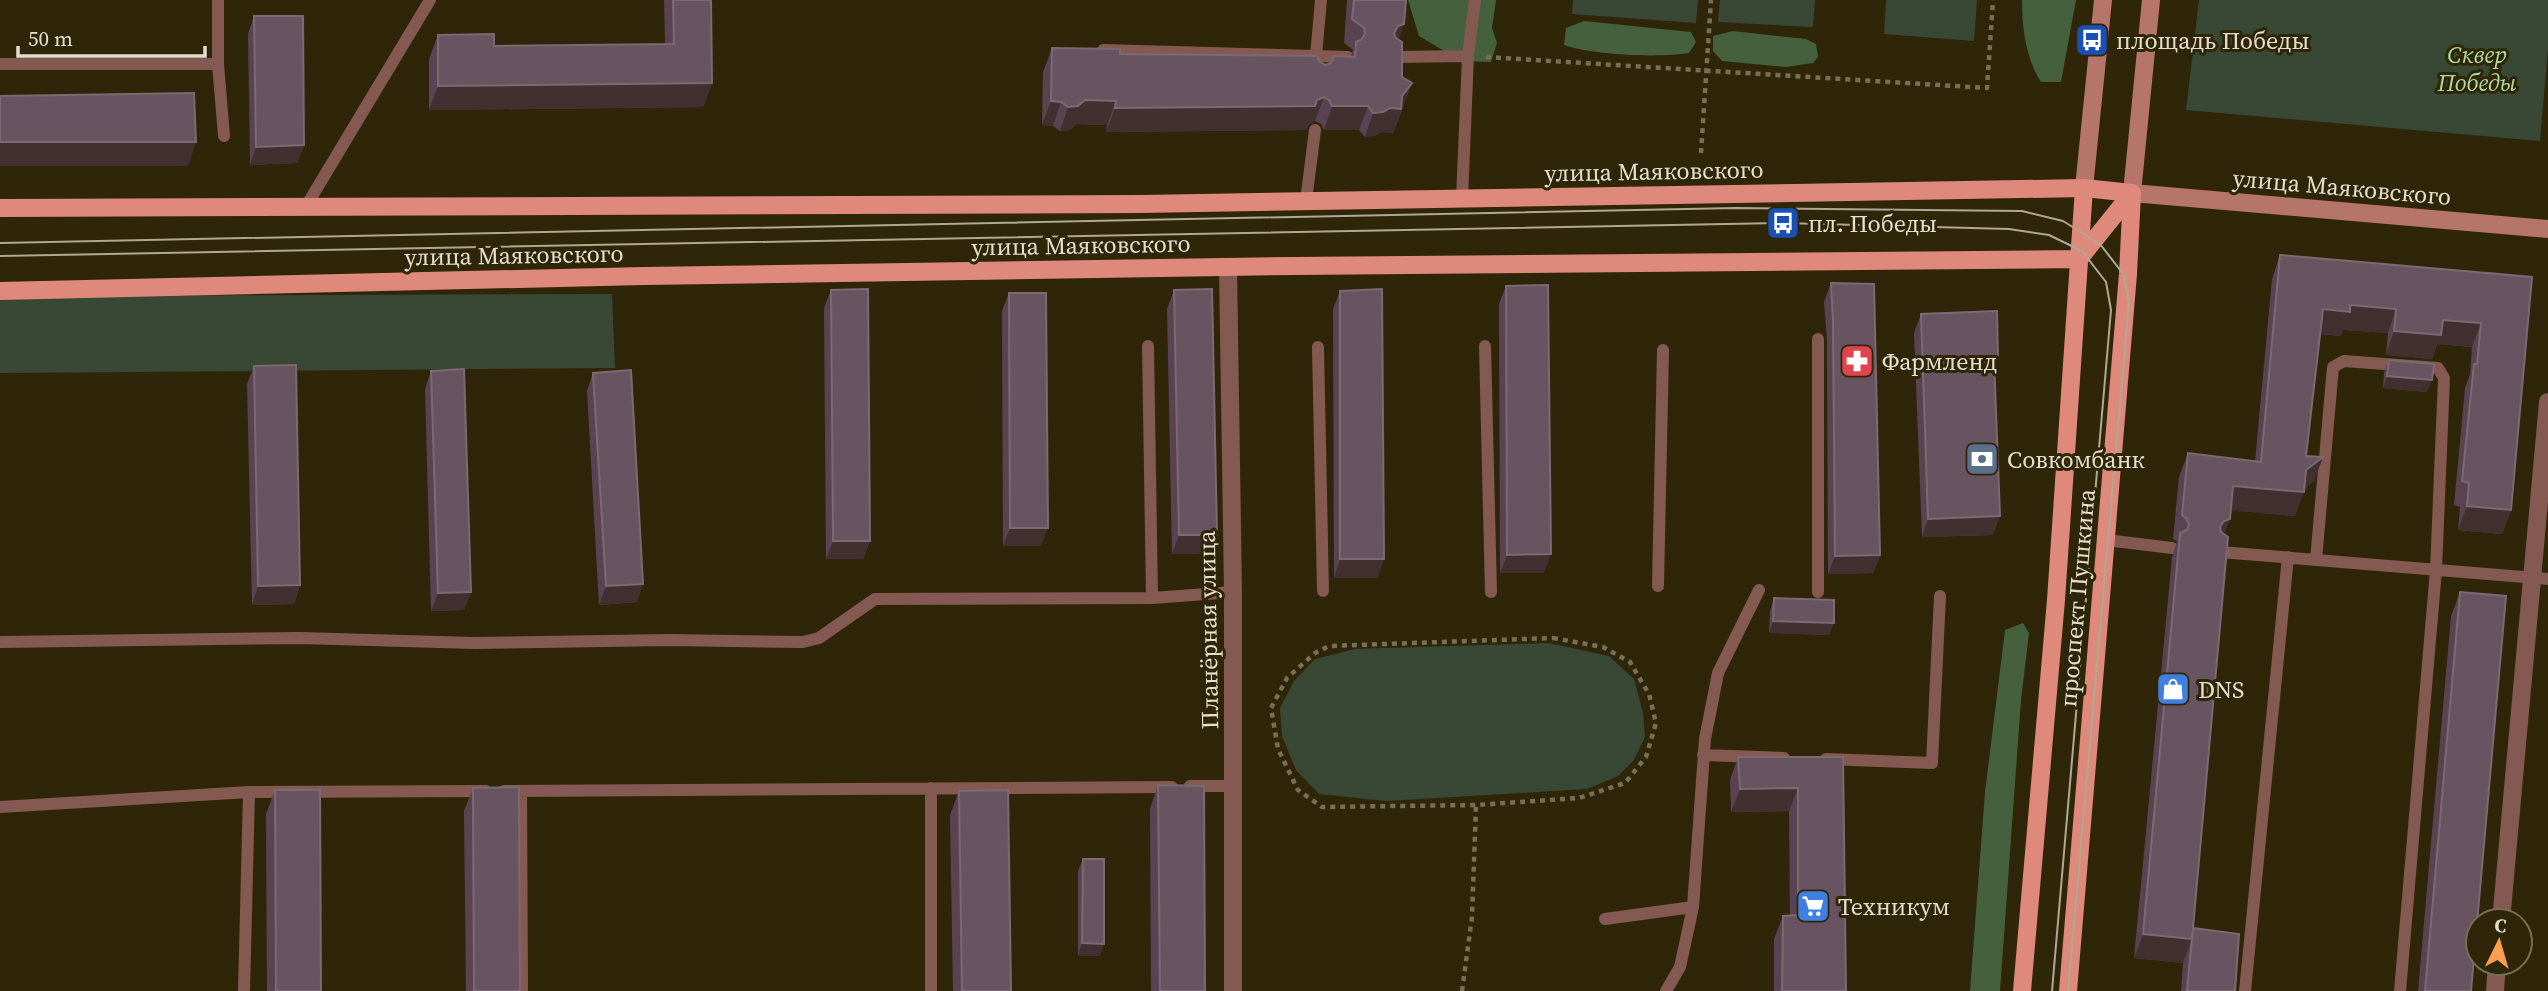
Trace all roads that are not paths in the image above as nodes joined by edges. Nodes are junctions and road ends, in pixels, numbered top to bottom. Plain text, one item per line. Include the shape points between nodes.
1 (218, 0) edge
2 (430, 0) edge
3 (1321, 0) edge
4 (1475, 0) edge
5 (2103, 0) edge
6 (2151, 0) edge
7 (1093, 50) edge
8 (1316, 56) junction
9 (1468, 56) junction
10 (1348, 57) edge
11 (1394, 58) edge
12 (0, 64) edge
13 (218, 64) junction
14 (1317, 80) edge
15 (1315, 130) edge
16 (224, 136) dead end
17 (2084, 188) junction
18 (2132, 193) junction
19 (1462, 199) junction
20 (1306, 201) junction
21 (0, 208) edge
22 (305, 208) junction
23 (2548, 229) edge
24 (2078, 259) junction
25 (1228, 268) junction
26 (0, 291) edge
27 (1818, 339) dead end
28 (1148, 346) dead end
29 (1485, 346) dead end
30 (1318, 347) dead end
31 (1663, 350) dead end
32 (2548, 402) edge
33 (2545, 462) edge
34 (2106, 540) junction
35 (2172, 548) dead end
36 (2220, 552) edge
37 (2288, 557) junction
38 (2316, 559) junction
39 (2436, 570) junction
40 (2540, 579) edge
41 (1658, 586) dead end
42 (1759, 590) dead end
43 (1323, 591) dead end
44 (1233, 592) junction
45 (1818, 592) dead end
46 (1491, 593) dead end
47 (1940, 596) dead end
48 (1152, 598) junction
49 (0, 642) edge
50 (1703, 755) junction
51 (1234, 786) junction
52 (931, 788) junction
53 (521, 790) junction
54 (249, 792) junction
55 (0, 807) edge
56 (1693, 907) junction
57 (2503, 907) edge
58 (1605, 919) dead end
59 (244, 991) edge
60 (522, 991) edge
61 (931, 991) edge
62 (1233, 991) edge
63 (1665, 991) edge
64 (2022, 991) edge
65 (2068, 991) edge
66 (2245, 991) edge
67 (2400, 991) edge

1 - 13 lane
2 - 22 lane
3 - 8 lane
4 - 9 lane
5 - 17 street, проспект Пушкина
6 - 18 street, проспект Пушкина
7 - 8 lane
8 - 10 lane
8 - 14 lane
9 - 11 lane
9 - 19 lane
12 - 13 lane
13 - 16 lane
15 - 20 lane
17 - 18 main road, улица Маяковского
17 - 19 main road, улица Маяковского
17 - 24 main road, проспект Пушкина
18 - 23 street, улица Маяковского
18 - 24 main road
18 - 34 main road, проспект Пушкина
19 - 20 main road, улица Маяковского
20 - 22 main road, улица Маяковского
21 - 22 main road, улица Маяковского
24 - 25 main road, улица Маяковского
24 - 64 main road, проспект Пушкина via 2056,600
25 - 26 main road, улица Маяковского
25 - 44 street, Планёрная улица
27 - 45 lane
28 - 48 lane
29 - 46 lane
30 - 43 lane
31 - 41 lane
32 - 33 street
33 - 40 street
34 - 35 lane
34 - 65 main road, проспект Пушкина
36 - 37 lane
37 - 38 lane
37 - 66 lane
38 - 39 lane
38 - 39 lane via 2333,367 2344,361 2434,367 2444,378
39 - 40 lane
39 - 67 lane
40 - 57 street
42 - 50 lane via 1718,673
44 - 48 lane
44 - 51 street, Планёрная улица
47 - 50 lane via 1932,763
48 - 49 lane via 883,598 867,602 819,638 803,642 474,643 300,638
50 - 56 lane
51 - 52 lane
51 - 62 street, Планёрная улица
52 - 53 lane
52 - 61 lane
53 - 54 lane
53 - 60 lane
54 - 55 lane
54 - 59 lane
56 - 58 lane
56 - 63 lane via 1680,967

